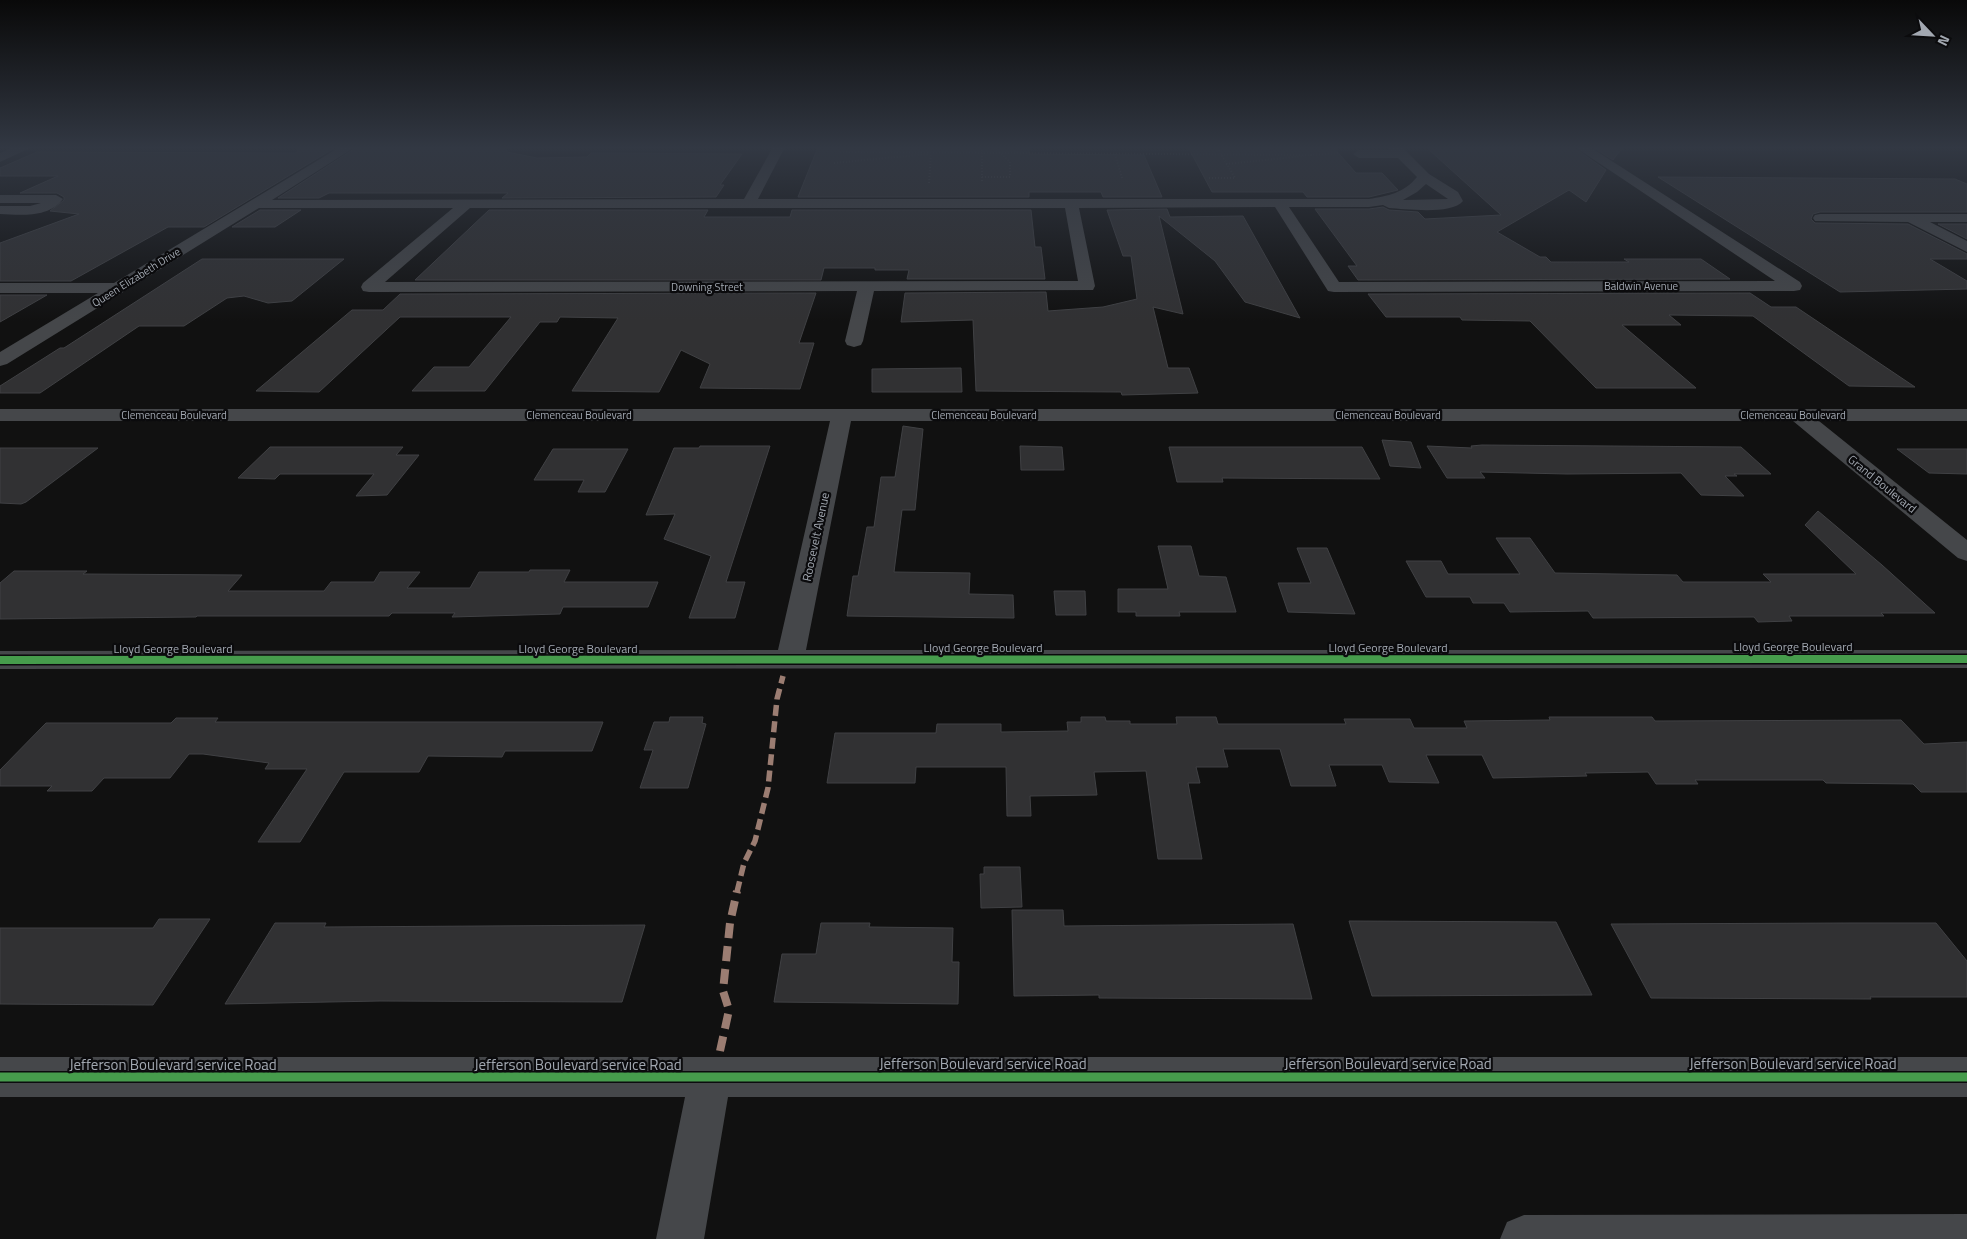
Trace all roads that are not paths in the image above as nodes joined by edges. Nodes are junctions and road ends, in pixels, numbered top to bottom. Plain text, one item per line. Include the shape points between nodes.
1 (1071, 204) edge
2 (1279, 204) edge
3 (49, 205) edge
4 (253, 205) edge
5 (465, 205) edge
6 (1403, 205) edge
7 (1447, 205) edge
8 (1669, 205) edge
9 (0, 210) edge
10 (1820, 218) dead end
11 (1910, 218) junction
12 (1967, 218) edge
13 (1967, 246) edge
14 (866, 287) junction
15 (0, 288) edge
16 (117, 288) junction
17 (854, 341) dead end
18 (0, 360) edge
19 (0, 415) edge
20 (842, 415) junction
21 (1798, 415) junction
22 (1967, 415) edge
23 (1967, 554) edge
24 (1967, 658) edge
25 (0, 660) edge
26 (790, 660) junction
27 (0, 1077) edge
28 (710, 1077) junction
29 (1967, 1077) edge
30 (1967, 1238) edge
31 (680, 1239) edge
32 (1524, 1239) edge
33 (1817, 1239) edge

1 - 14 street, Downing Street via 1087,286
2 - 8 street, Baldwin Avenue via 1334,287 1794,286
3 - 9 street
4 - 16 street, Queen Elizabeth Drive
5 - 14 street, Downing Street via 369,287
6 - 7 street
10 - 11 street
11 - 12 street
11 - 13 street
14 - 17 street
15 - 16 street
16 - 18 street, Queen Elizabeth Drive
19 - 20 street, Clemenceau Boulevard
20 - 21 street, Clemenceau Boulevard
20 - 26 street, Roosevelt Avenue
21 - 22 street, Clemenceau Boulevard
21 - 23 street, Grand Boulevard
24 - 26 street, Lloyd George Boulevard
25 - 26 street, Lloyd George Boulevard
27 - 28 street, Jefferson Boulevard service Road
28 - 29 street, Jefferson Boulevard service Road
28 - 31 street
30 - 33 street
32 - 33 street

